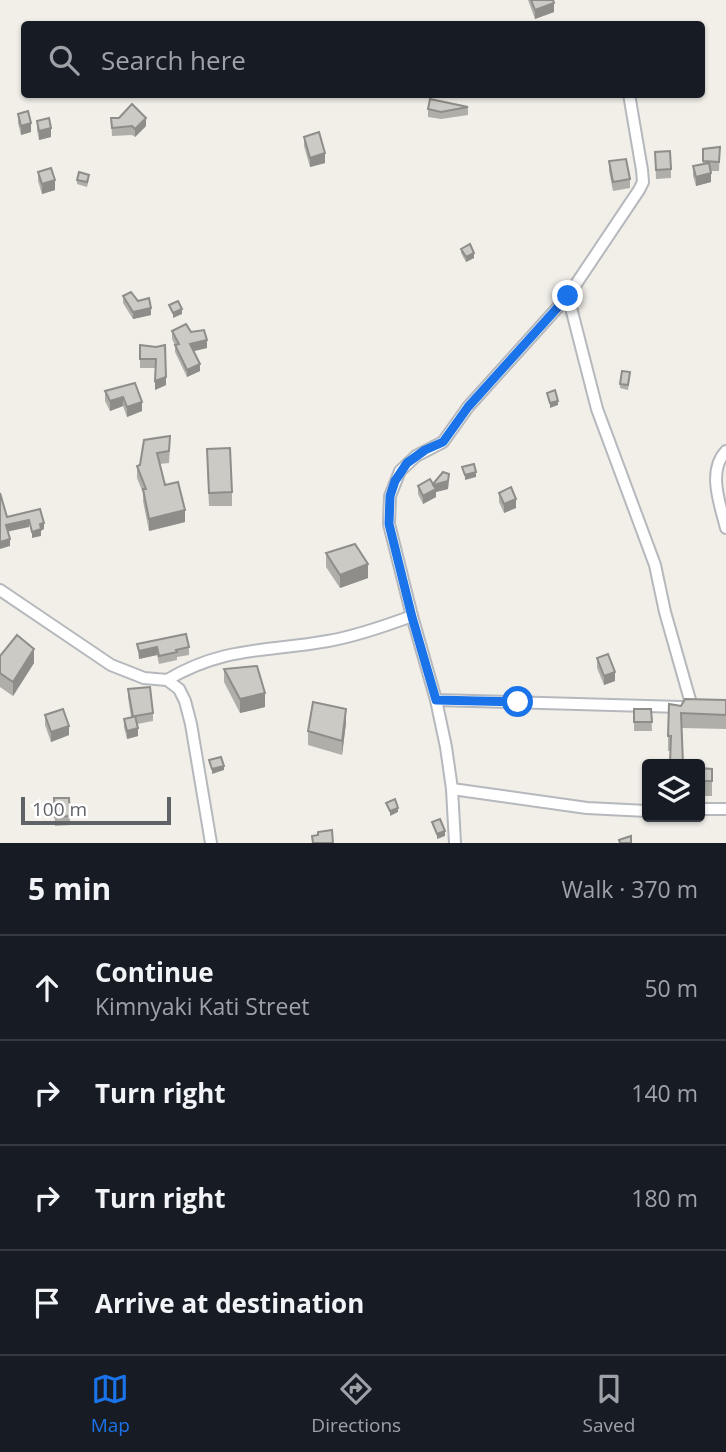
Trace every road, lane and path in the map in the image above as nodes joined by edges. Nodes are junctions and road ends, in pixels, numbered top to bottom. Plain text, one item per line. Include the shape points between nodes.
1 (630, 98) edge
2 (568, 296) junction
3 (726, 451) edge
4 (726, 528) edge
5 (0, 590) edge
6 (412, 617) junction
7 (167, 680) junction
8 (436, 700) junction
9 (692, 707) junction
10 (706, 708) edge
11 (452, 789) junction
12 (705, 809) edge
13 (726, 809) edge
14 (642, 811) edge
15 (211, 843) edge
16 (455, 843) edge

1 - 2 street via 643,182
2 - 6 street via 468,407 443,442 407,463 395,481 389,524
2 - 9 street via 597,409 655,565
3 - 4 street via 715,470
5 - 7 street via 111,665 144,678
6 - 7 street via 328,641 235,653 188,667
6 - 8 street
7 - 15 street via 185,701
8 - 9 street
8 - 11 street
9 - 10 street
11 - 14 street via 587,808
11 - 16 street
12 - 13 street

